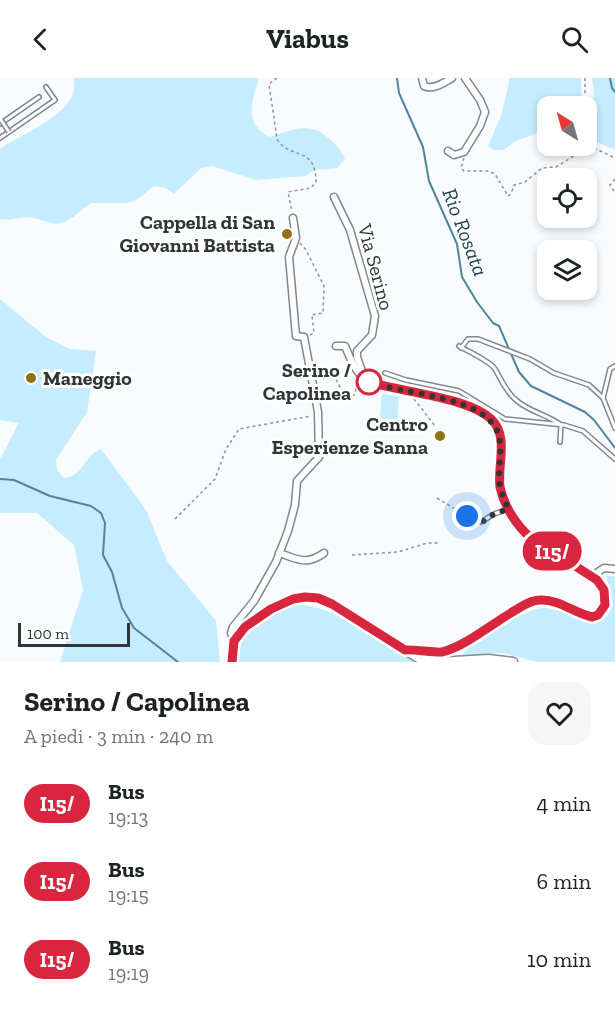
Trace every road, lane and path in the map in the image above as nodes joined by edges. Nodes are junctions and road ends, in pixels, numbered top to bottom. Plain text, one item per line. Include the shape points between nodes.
1 (278, 78) edge
2 (422, 78) edge
3 (452, 78) edge
4 (465, 78) edge
5 (585, 78) edge
6 (46, 87) dead end
7 (585, 96) edge
8 (39, 97) dead end
9 (0, 122) edge
10 (9, 132) junction
11 (0, 138) edge
12 (597, 149) edge
13 (448, 151) dead end
14 (464, 152) junction
15 (574, 156) edge
16 (615, 158) edge
17 (615, 179) edge
18 (615, 193) edge
19 (334, 197) dead end
20 (293, 218) joint
21 (296, 238) junction
22 (304, 337) junction
23 (336, 346) dead end
24 (615, 366) edge
25 (311, 372) junction
26 (385, 373) dead end
27 (362, 375) junction
28 (405, 380) junction
29 (399, 389) junction
30 (407, 391) junction
31 (603, 398) junction
32 (318, 414) junction
33 (561, 425) junction
34 (436, 427) dead end
35 (615, 428) edge
36 (560, 441) dead end
37 (615, 459) edge
38 (437, 498) dead end
39 (508, 509) junction
40 (175, 519) dead end
41 (482, 522) joint
42 (440, 543) dead end
43 (279, 553) junction
44 (324, 553) dead end
45 (352, 555) dead end
46 (615, 568) edge
47 (592, 576) junction
48 (234, 641) junction
49 (405, 650) junction
50 (232, 662) edge
51 (436, 662) edge
52 (513, 662) edge

1 - 20 path via 269,84 277,139 282,146 308,157 316,175 316,183 310,188 288,192
2 - 3 street via 424,86 430,88
4 - 14 street via 485,112
5 - 7 path
6 - 10 lane via 55,100
8 - 9 lane
9 - 10 lane, bridge
10 - 11 lane
12 - 16 path
13 - 14 street via 454,155
14 - 15 path via 464,171 495,174 508,196 514,185 525,182 542,168 556,167
17 - 18 path via 610,185
19 - 27 street, Via Serino via 350,230 375,316 372,335 357,351
20 - 21 street
21 - 22 street via 289,257 291,296 296,336
21 - 22 path via 306,249 324,286 323,313 312,315 314,333
22 - 25 street
23 - 27 street via 345,346 355,369
24 - 31 lane via 610,369
25 - 27 path via 330,368 341,389 352,396
25 - 32 street
26 - 28 lane
27 - 29 street via 369,382
28 - 29 lane
28 - 33 lane via 459,391 505,419
29 - 30 street
30 - 34 path
30 - 39 street via 454,401 491,419 500,438 500,487
31 - 33 lane via 589,385 478,339 468,339 460,347 494,367 513,399
31 - 35 lane
32 - 40 path via 239,429 226,449 215,479
32 - 43 street via 319,457 297,481 293,514
33 - 36 lane
33 - 37 lane via 583,431
38 - 41 path
39 - 41 lane
39 - 47 street via 530,537
42 - 45 path via 398,552
43 - 44 street via 301,561
43 - 48 street via 270,575 233,627
46 - 47 street via 604,568
47 - 49 street via 605,595 605,605 598,615 587,616 563,604 536,600 450,649 439,653
48 - 49 street via 245,627 271,609 305,597 332,604
48 - 50 street
49 - 51 street
51 - 52 street

